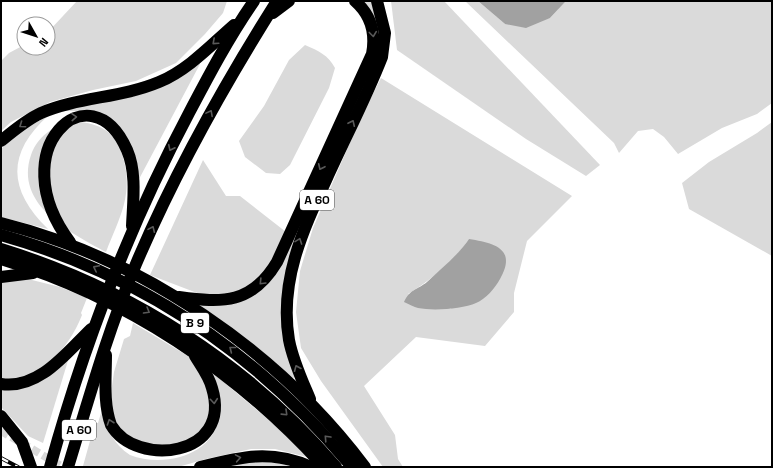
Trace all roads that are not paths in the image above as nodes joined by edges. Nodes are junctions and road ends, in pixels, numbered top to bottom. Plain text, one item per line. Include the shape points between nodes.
1 (254, 1) edge
2 (277, 1) edge
3 (289, 1) edge
4 (355, 1) edge
5 (377, 1) edge
6 (244, 16) junction
7 (266, 19) junction
8 (46, 126) dead end
9 (1, 141) edge
10 (39, 211) dead end
11 (1, 223) edge
12 (132, 230) junction
13 (1, 235) edge
14 (77, 248) junction
15 (1, 249) edge
16 (1, 259) edge
17 (40, 272) junction
18 (1, 277) edge
19 (174, 296) junction
20 (93, 326) junction
21 (106, 343) junction
22 (194, 353) junction
23 (1, 384) edge
24 (312, 404) junction
25 (1, 416) edge
26 (69, 463) edge
27 (31, 467) edge
28 (50, 467) edge
29 (200, 467) edge
30 (311, 467) edge
31 (324, 467) edge
32 (336, 467) edge
33 (352, 467) edge
34 (365, 467) edge

1 - 6 highway, A 60
2 - 7 highway, A 60
3 - 7 highway
4 -> 19 highway, B 9 via 366,12 371,24 374,42 372,54 272,271 254,290 235,298 211,301
24 -> 5 highway, A 60 via 290,348 287,289 304,230 382,57 385,34
6 -> 9 highway via 197,58 161,82 49,110 30,119
6 -> 12 highway, A 60 via 172,144
21 -> 7 highway, A 60 via 136,264 185,161 237,65
8 -> 12 highway, A 60 via 64,117 83,116 101,122 117,134 127,151 133,176
10 - 14 highway
11 - 14 highway
12 - 20 highway, A 60
33 -> 13 highway, B 9 via 305,414 264,375 185,316 90,265
14 - 19 highway
15 -> 32 highway, B 9 via 84,279 181,332 220,358 273,401
16 - 17 highway
17 - 18 highway
17 - 22 highway via 136,316
19 - 24 highway via 244,344
20 - 23 highway via 39,376 19,384
20 - 28 highway, A 60
22 -> 21 highway, A 60 via 213,389 213,423 204,440 192,451 174,459 157,460 140,456 128,448 118,438 111,425 105,394
21 - 26 highway, A 60
22 - 31 highway via 261,404 292,432
24 - 34 highway
25 - 27 highway via 22,442
29 -> 30 highway via 264,456 290,459

